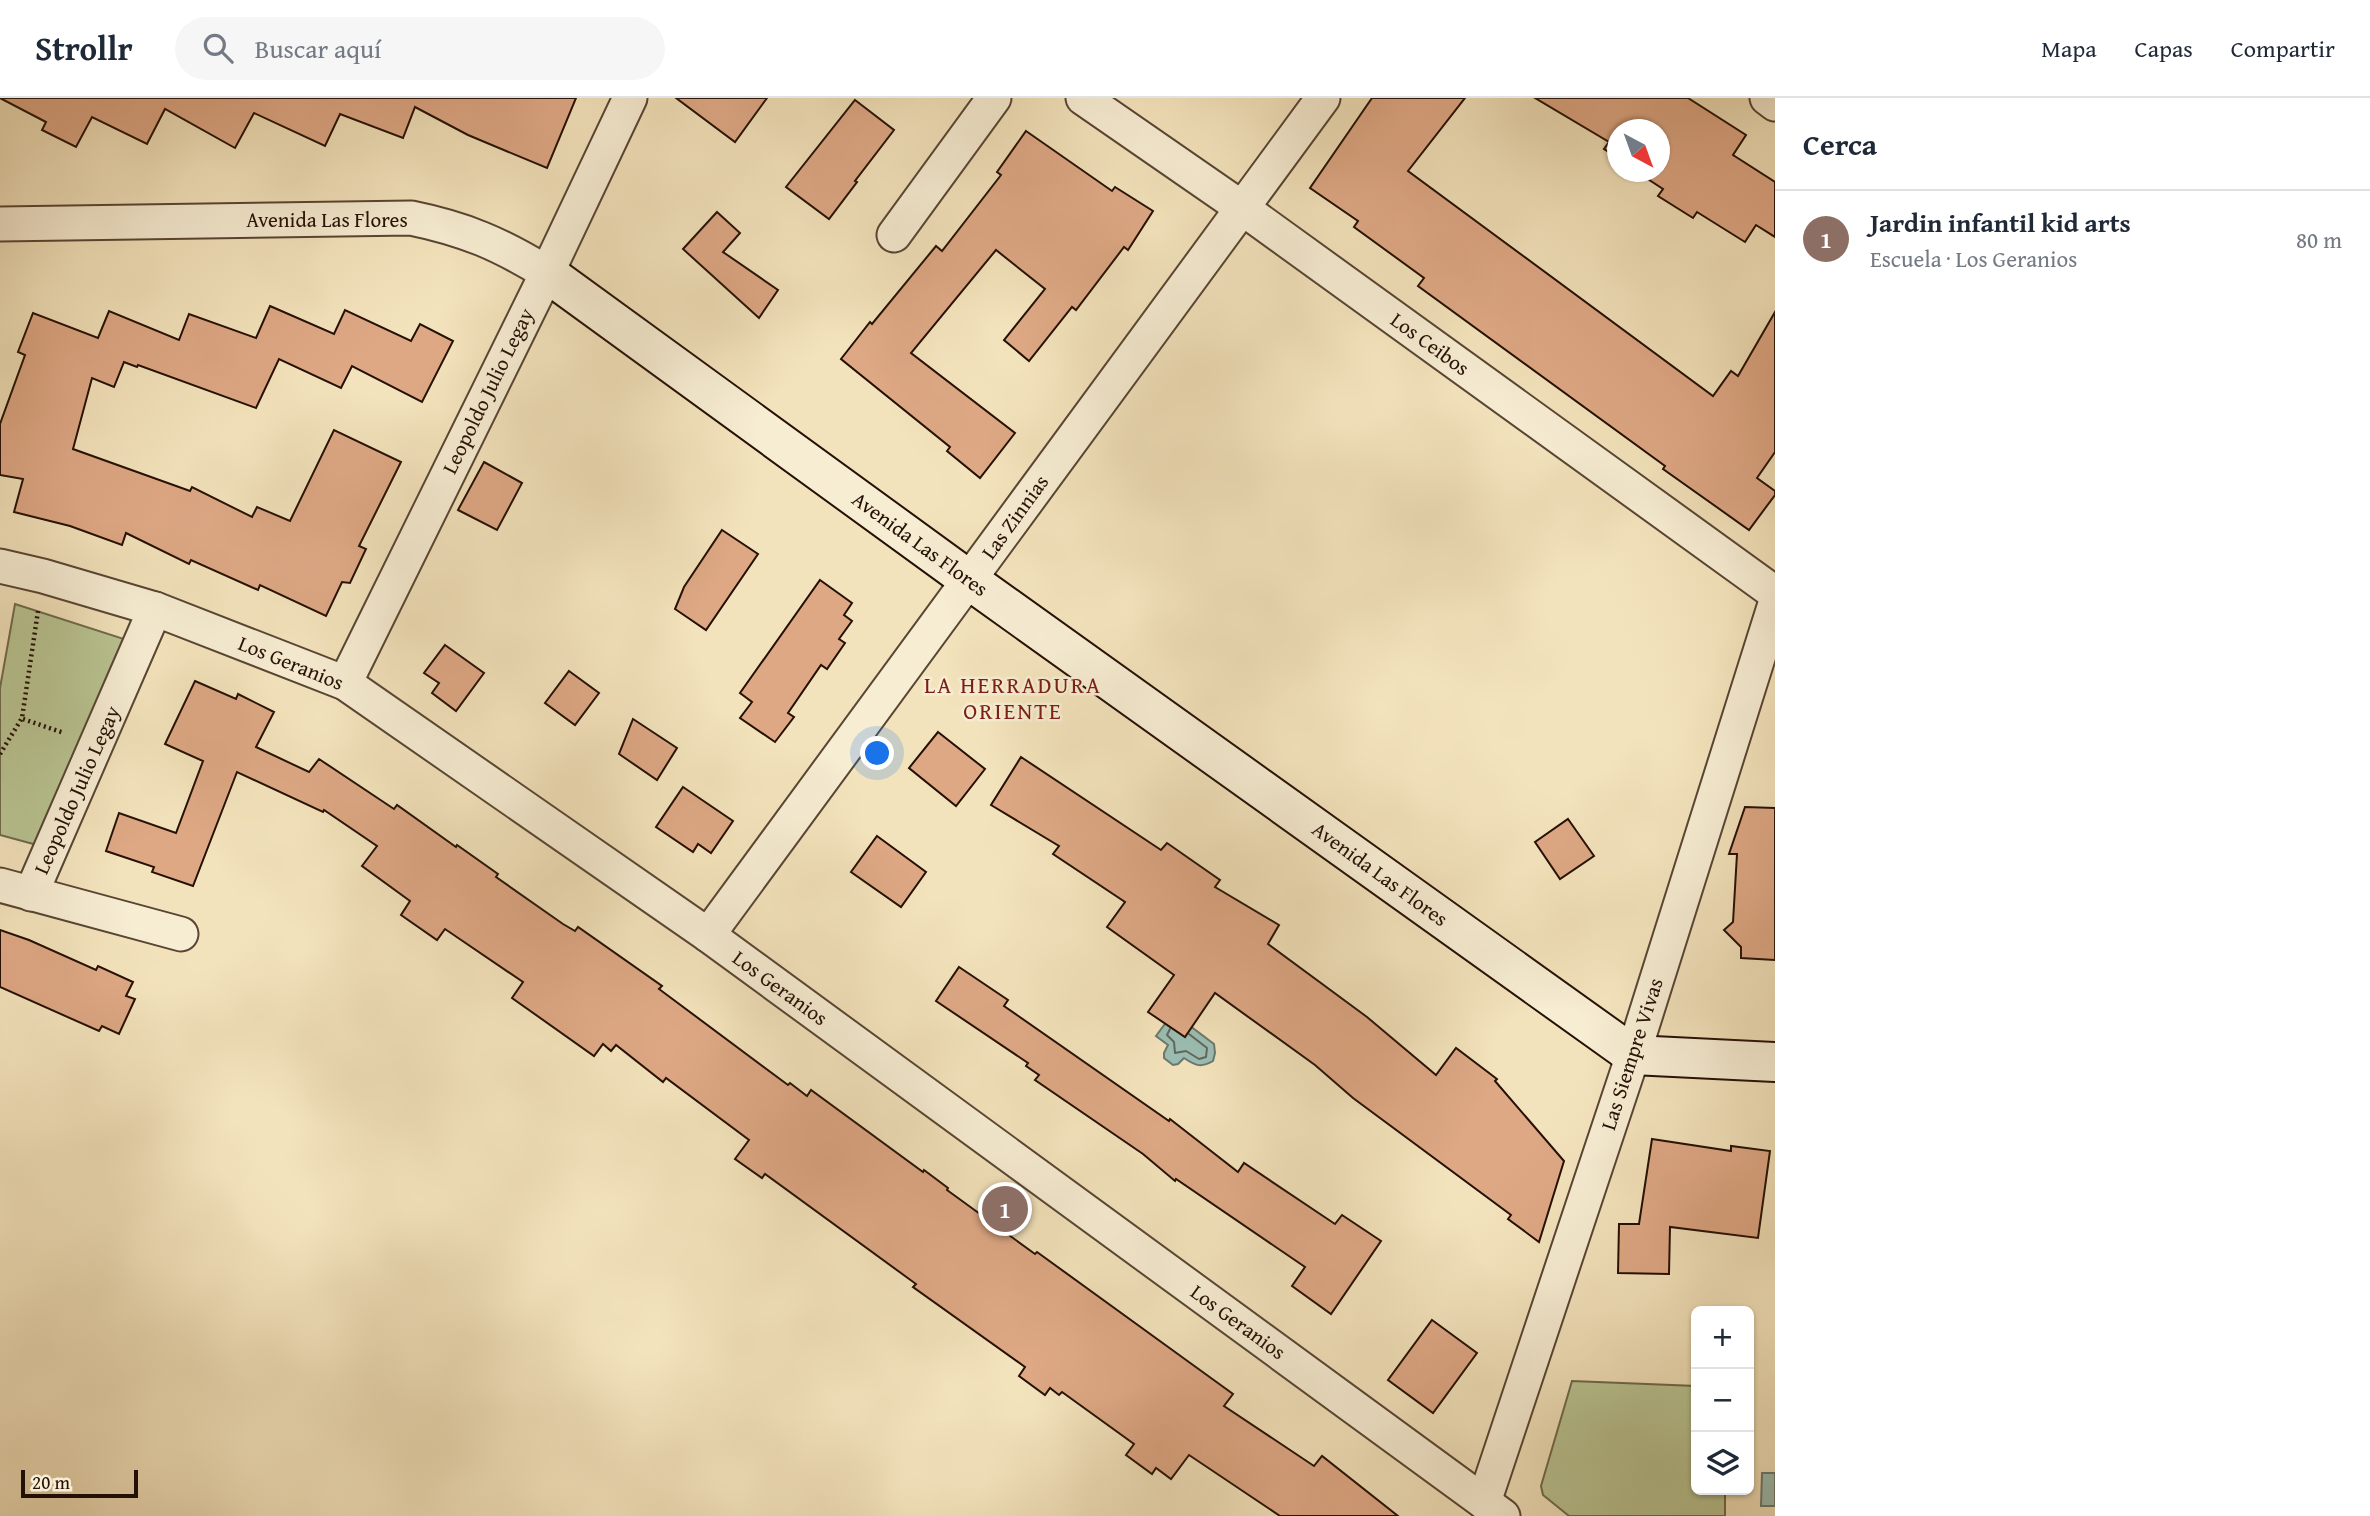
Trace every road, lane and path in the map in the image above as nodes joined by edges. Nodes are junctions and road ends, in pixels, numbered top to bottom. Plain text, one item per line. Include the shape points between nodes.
1 (629, 98) edge
2 (994, 98) edge
3 (1083, 98) edge
4 (1322, 98) edge
5 (1767, 98) edge
6 (1775, 104) edge
7 (1242, 208) junction
8 (0, 224) edge
9 (894, 235) dead end
10 (547, 273) junction
11 (0, 566) edge
12 (43, 576) junction
13 (969, 580) junction
14 (1775, 593) edge
15 (1775, 604) edge
16 (155, 609) junction
17 (345, 683) junction
18 (0, 754) edge
19 (0, 885) edge
20 (32, 894) junction
21 (181, 933) dead end
22 (708, 935) junction
23 (1633, 1055) junction
24 (1775, 1062) edge
25 (1493, 1509) edge

1 - 10 street, Leopoldo Julio Legay
2 - 9 street
3 - 7 street, Los Ceibos
4 - 7 street, Las Zinnias
5 - 6 street
7 - 13 street, Las Zinnias
7 - 14 street, Los Ceibos
8 - 10 street, Avenida Las Flores via 411,218 473,233
10 - 13 street, Avenida Las Flores
10 - 17 street, Leopoldo Julio Legay
11 - 12 street, Los Geranios
12 - 16 street, Los Geranios
12 - 18 path via 22,718
13 - 22 street, Las Zinnias
13 - 23 street, Avenida Las Flores
15 - 23 street, Las Siempre Vivas
16 - 17 street, Los Geranios
16 - 20 street, Leopoldo Julio Legay
17 - 22 street, Los Geranios
19 - 20 street
20 - 21 street
22 - 25 street, Los Geranios
23 - 24 street
23 - 25 street, Las Siempre Vivas

